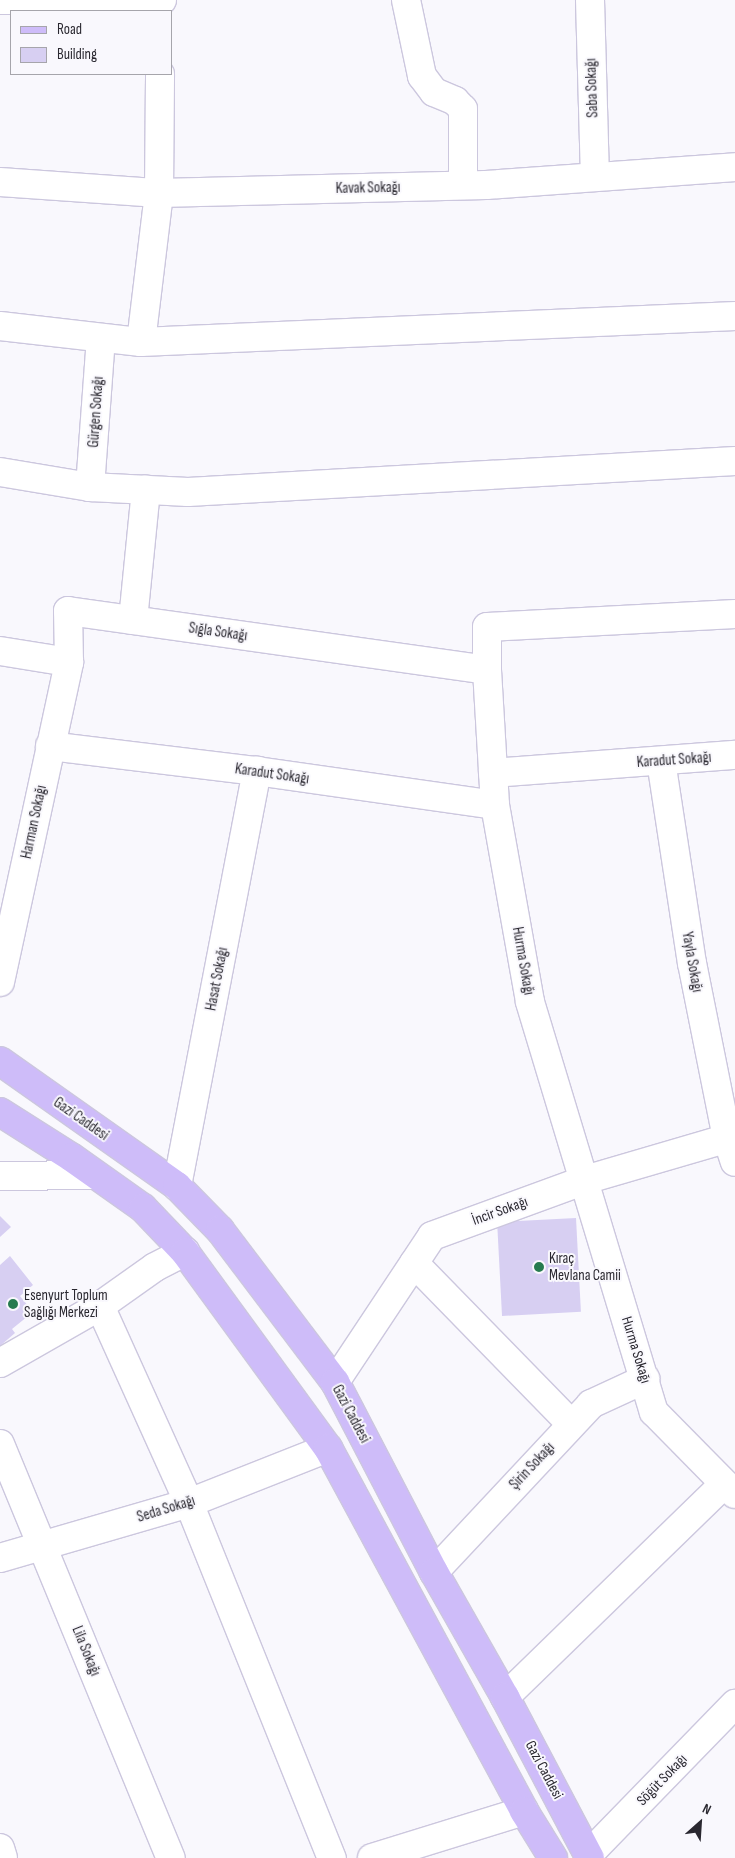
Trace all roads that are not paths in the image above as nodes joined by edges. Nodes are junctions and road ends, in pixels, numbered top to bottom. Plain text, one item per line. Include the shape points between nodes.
1 (0, 0) edge
2 (162, 0) edge
3 (406, 0) edge
4 (590, 0) edge
5 (160, 75) edge
6 (735, 167) edge
7 (595, 177) junction
8 (0, 182) edge
9 (463, 185) junction
10 (159, 193) junction
11 (735, 316) edge
12 (0, 326) edge
13 (101, 338) junction
14 (141, 342) junction
15 (735, 462) edge
16 (0, 472) edge
17 (90, 487) junction
18 (146, 490) junction
19 (735, 614) edge
20 (133, 620) junction
21 (0, 651) edge
22 (69, 662) junction
23 (487, 670) junction
24 (50, 746) junction
25 (735, 755) edge
26 (661, 761) junction
27 (257, 772) junction
28 (493, 773) junction
29 (494, 805) junction
30 (0, 982) edge
31 (0, 1061) edge
32 (0, 1112) edge
33 (732, 1145) edge
34 (94, 1175) junction
35 (0, 1176) edge
36 (585, 1180) junction
37 (177, 1186) junction
38 (185, 1252) junction
39 (414, 1263) junction
40 (100, 1306) junction
41 (0, 1363) edge
42 (645, 1379) junction
43 (334, 1382) junction
44 (571, 1424) junction
45 (0, 1444) edge
46 (328, 1448) junction
47 (730, 1489) edge
48 (189, 1503) junction
49 (42, 1545) junction
50 (0, 1558) edge
51 (434, 1572) junction
52 (505, 1697) junction
53 (735, 1704) edge
54 (524, 1810) junction
55 (0, 1848) edge
56 (589, 1857) edge
57 (3, 1858) edge
58 (171, 1858) edge
59 (332, 1858) edge
60 (372, 1858) edge
61 (553, 1858) edge

1 - 2 street
3 - 9 street via 422,76 434,92 455,101 463,109
4 - 7 street, Saba Sokağı
5 - 10 street
6 - 7 street, Kavak Sokağı
7 - 9 street, Kavak Sokağı
8 - 10 street, Kavak Sokağı
9 - 10 street, Kavak Sokağı
10 - 14 street
11 - 14 street
12 - 13 street
13 - 14 street
13 - 17 street, Gürgen Sokağı
15 - 18 street via 188,492
16 - 17 street
17 - 18 street
18 - 20 street
19 - 23 street, Hurma Sokağı via 487,627
20 - 22 street, Sığla Sokağı via 68,611
20 - 23 street, Sığla Sokağı
21 - 22 street
22 - 24 street, Harman Sokağı
23 - 28 street, Hurma Sokağı
24 - 27 street, Karadut Sokağı
24 - 30 street, Harman Sokağı
25 - 26 street, Karadut Sokağı
26 - 28 street, Karadut Sokağı
26 - 33 street, Yayla Sokağı via 692,963
27 - 29 street, Karadut Sokağı
27 - 37 street, Hasat Sokağı
28 - 29 street, Hurma Sokağı
29 - 36 street, Hurma Sokağı via 530,1002
31 - 37 main road, Gazi Caddesi
32 - 34 main road
33 - 36 street, İncir Sokağı
34 - 35 street
34 - 38 main road via 142,1208
36 - 39 street, İncir Sokağı via 432,1236
36 - 42 street, Hurma Sokağı
37 - 43 main road, Gazi Caddesi via 220,1230
38 - 40 street via 155,1267
38 - 46 main road
39 - 43 street, İncir Sokağı
39 - 44 street
40 - 41 street
40 - 48 street
42 - 44 street, Şirin Sokağı via 591,1404
42 - 47 street, Hurma Sokağı via 654,1412
43 - 51 main road, Gazi Caddesi
44 - 51 street, Şirin Sokağı
45 - 49 street, Lila Sokağı
46 - 48 street, Seda Sokağı
46 - 54 main road
47 - 52 street
48 - 49 street, Seda Sokağı
48 - 59 street
49 - 50 street, Seda Sokağı
49 - 58 street, Lila Sokağı
51 - 52 main road, Gazi Caddesi
52 - 56 main road, Gazi Caddesi
53 - 56 street, Söğüt Sokağı
54 - 60 street
54 - 61 main road
55 - 57 street

